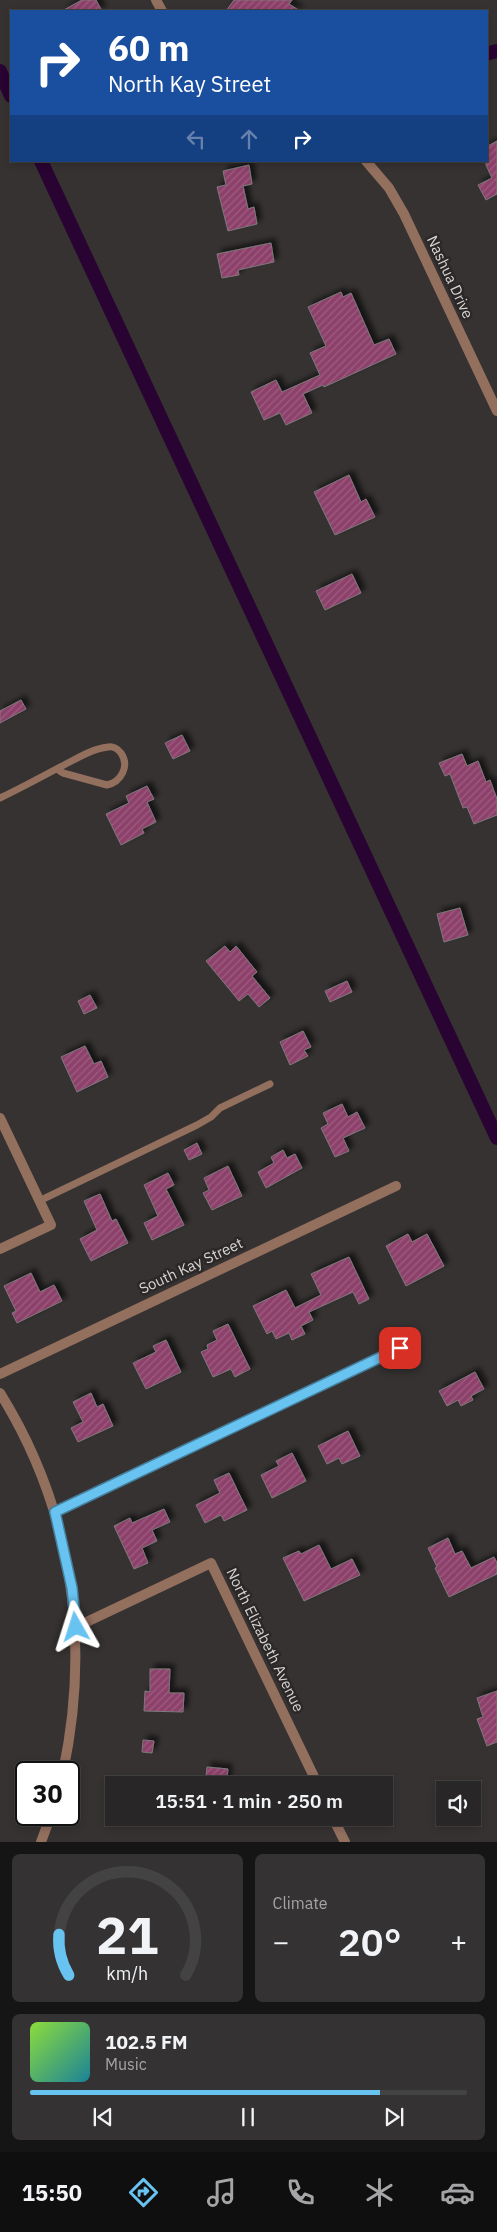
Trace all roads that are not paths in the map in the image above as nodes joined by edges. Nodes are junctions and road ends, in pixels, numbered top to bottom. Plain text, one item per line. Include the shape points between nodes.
1 (367, 162) edge
2 (497, 411) edge
3 (57, 769) junction
4 (0, 798) edge
5 (270, 1084) dead end
6 (0, 1118) edge
7 (396, 1186) dead end
8 (40, 1201) junction
9 (0, 1249) edge
10 (400, 1348) dead end
11 (0, 1374) edge
12 (0, 1393) edge
13 (55, 1512) junction
14 (76, 1627) junction
15 (65, 1761) edge
16 (314, 1776) edge
17 (47, 1826) edge
18 (338, 1826) edge
19 (41, 1842) edge
20 (345, 1842) edge

1 - 2 street, Nashua Drive via 389,188 404,214
3 - 3 lane via 91,751 110,746 119,750 125,762 121,777 114,784 107,785
3 - 4 lane
5 - 8 lane via 228,1103 197,1126
6 - 8 street
7 - 11 street, South Kay Street
8 - 9 street via 51,1225
10 - 13 street
12 - 13 street via 30,1447
13 - 14 street via 72,1588
14 - 15 street via 74,1703
14 - 16 street, North Elizabeth Avenue via 211,1563
17 - 19 street
18 - 20 street

